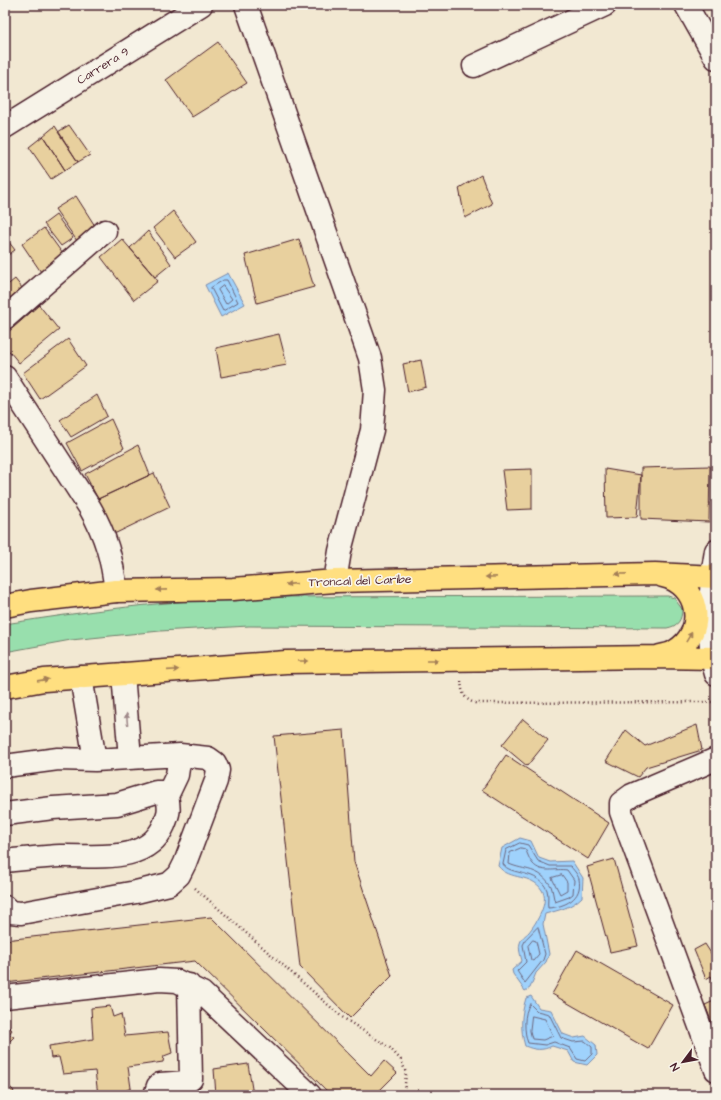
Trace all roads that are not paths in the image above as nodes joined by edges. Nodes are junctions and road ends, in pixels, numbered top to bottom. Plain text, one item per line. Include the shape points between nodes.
1 (201, 5) edge
2 (246, 5) edge
3 (605, 5) edge
4 (686, 5) edge
5 (713, 47) edge
6 (474, 66) dead end
7 (5, 127) edge
8 (105, 231) dead end
9 (5, 318) edge
10 (5, 377) edge
11 (716, 551) edge
12 (655, 574) junction
13 (713, 577) edge
14 (335, 580) junction
15 (116, 591) junction
16 (5, 606) edge
17 (657, 657) junction
18 (714, 664) edge
19 (123, 674) junction
20 (81, 677) junction
21 (5, 687) edge
22 (180, 755) junction
23 (130, 758) junction
24 (716, 759) edge
25 (94, 760) junction
26 (5, 766) edge
27 (168, 796) junction
28 (5, 814) edge
29 (5, 861) edge
30 (5, 907) edge
31 (189, 985) junction
32 (5, 997) edge
33 (716, 1070) edge
34 (155, 1095) edge
35 (310, 1095) edge

1 - 7 street, Carrera 9
2 - 14 street via 370,358 376,390 372,430 340,551
3 - 6 street
4 - 5 street
8 - 9 street
10 - 15 street via 102,530 112,559
11 - 13 street
12 - 13 highway, Troncal del Caribe
12 -> 14 highway, Troncal del Caribe
17 -> 12 highway via 675,652 688,640 696,623 695,606 687,589 673,578
13 - 18 street
14 -> 15 highway, Troncal del Caribe via 232,589
15 - 16 highway, Troncal del Caribe
17 - 18 highway
19 -> 17 highway via 286,662
19 - 20 highway
23 -> 19 street
21 -> 20 highway
20 - 25 street
22 - 23 street
22 - 27 street via 177,776
22 - 30 street via 208,758 215,763 218,770 185,863 179,875 169,884 21,913 10,912
23 - 25 street
24 - 33 street via 632,795 621,803 621,812
25 - 26 street via 58,759
27 - 28 street via 163,792 156,792 117,804
27 - 29 street via 170,811 160,834 149,846 134,853
31 - 32 street via 159,980
31 - 34 street via 191,1079 187,1082 160,1084
31 - 35 street via 202,993

